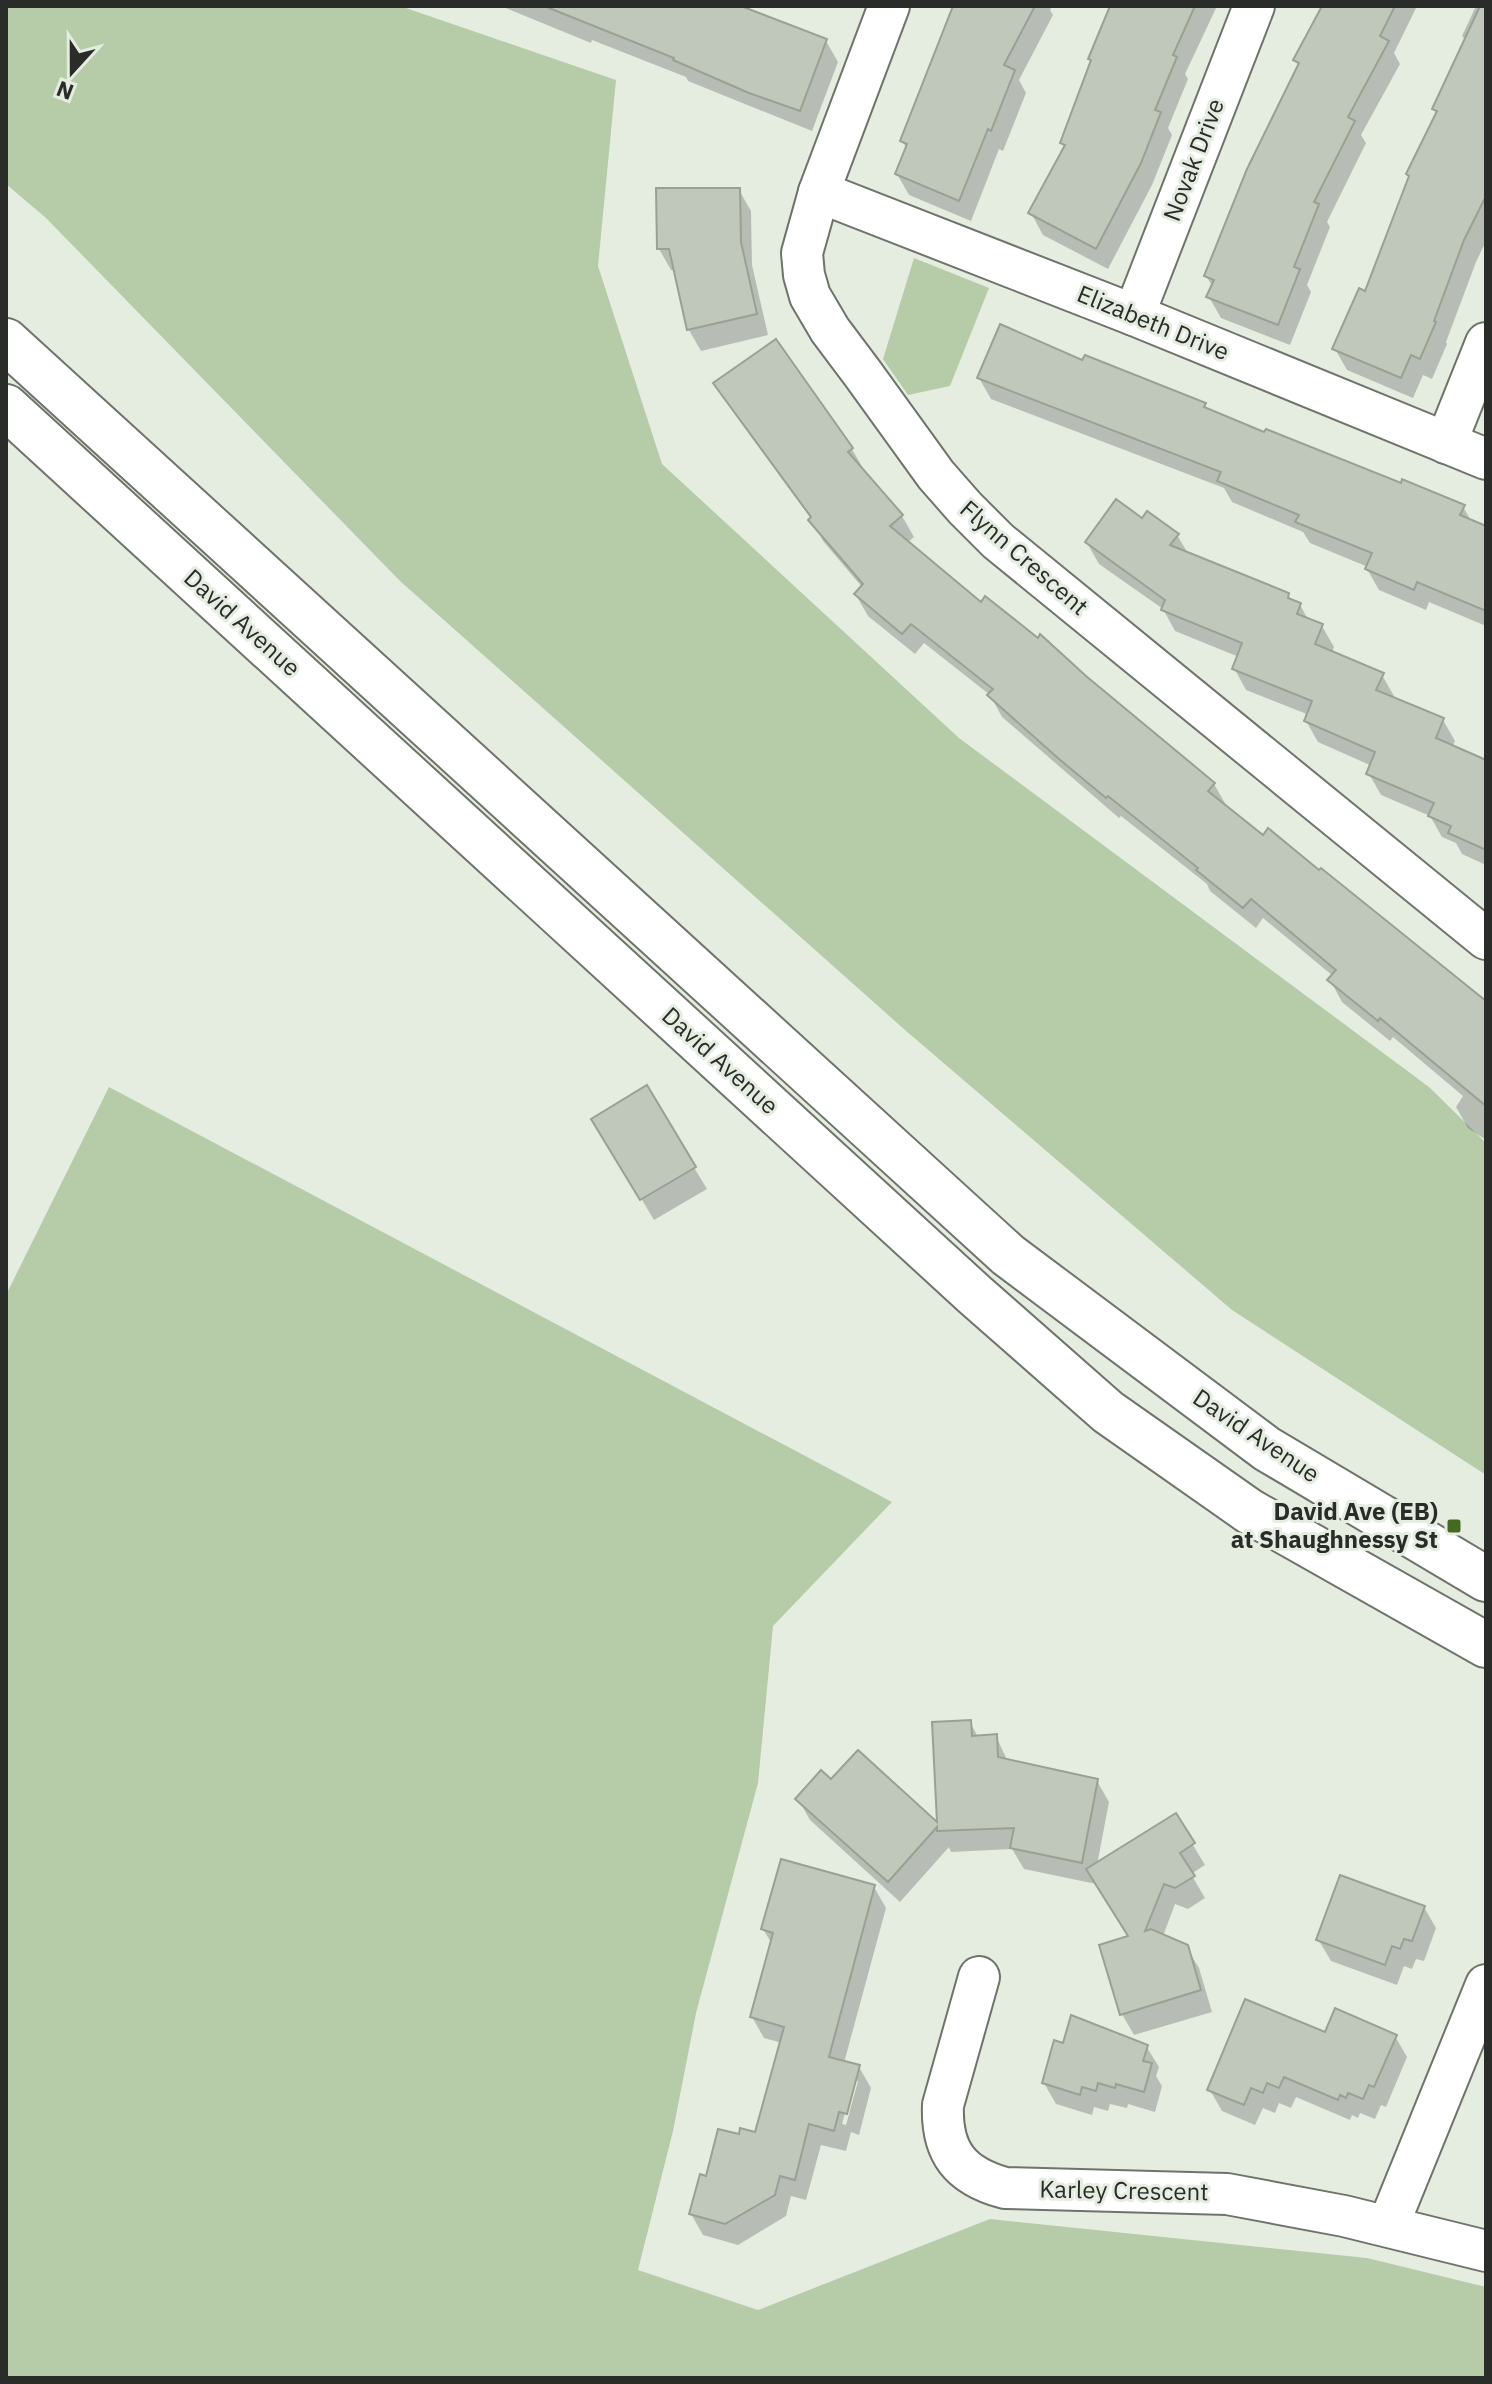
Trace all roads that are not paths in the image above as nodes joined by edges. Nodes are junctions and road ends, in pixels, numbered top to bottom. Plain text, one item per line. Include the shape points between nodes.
1 (889, 6) edge
2 (1254, 6) edge
3 (819, 192) junction
4 (1134, 315) junction
5 (6, 341) edge
6 (1486, 343) edge
7 (6, 407) edge
8 (1446, 443) junction
9 (1486, 459) edge
10 (1486, 939) edge
11 (1486, 1579) edge
12 (1486, 1645) edge
13 (979, 1977) dead end
14 (1486, 1985) edge
15 (1388, 2226) junction
16 (1486, 2251) edge

1 - 3 street, Flynn Crescent
2 - 4 street, Novak Drive
3 - 4 street, Elizabeth Drive
3 - 10 street, Flynn Crescent via 802,253 810,296 927,463 965,508 998,541
4 - 8 street, Elizabeth Drive
5 - 11 main road, David Avenue via 1008,1255 1267,1449
6 - 8 street
7 - 12 main road, David Avenue via 1108,1412 1249,1511
8 - 9 street, Elizabeth Drive
13 - 15 street, Karley Crescent via 942,2114 949,2150 987,2183 1005,2188 1227,2194
14 - 15 street
15 - 16 street, Karley Crescent

